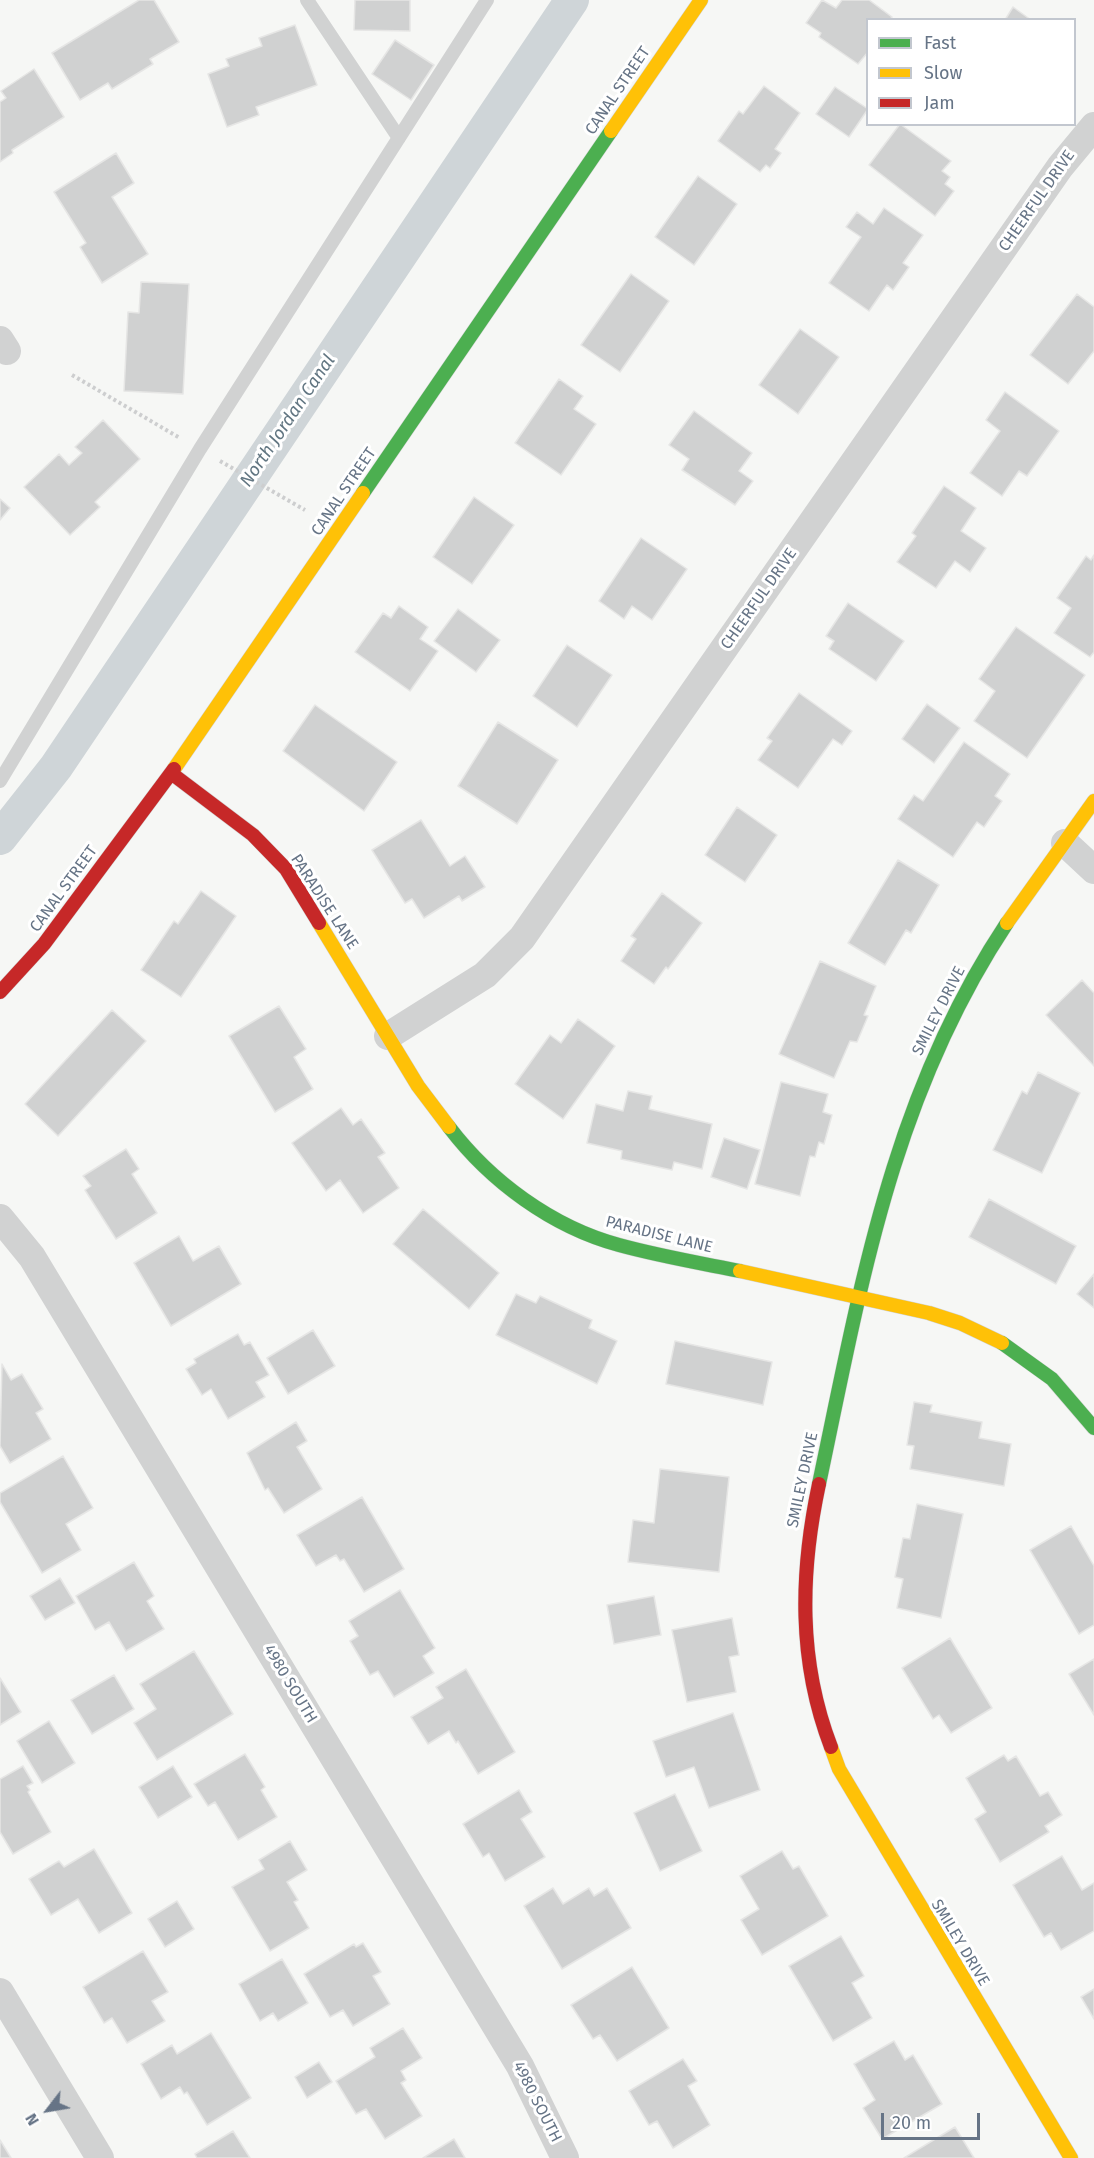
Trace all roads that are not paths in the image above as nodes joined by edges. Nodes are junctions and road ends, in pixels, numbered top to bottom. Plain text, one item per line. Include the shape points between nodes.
1 (307, 0) edge
2 (487, 0) edge
3 (701, 0) edge
4 (1094, 126) edge
5 (399, 138) junction
6 (171, 773) junction
7 (0, 781) edge
8 (1094, 801) edge
9 (1065, 843) junction
10 (1094, 870) edge
11 (0, 992) edge
12 (388, 1036) junction
13 (0, 1218) edge
14 (860, 1299) junction
15 (1094, 1428) edge
16 (0, 1992) edge
17 (100, 2158) edge
18 (565, 2158) edge
19 (1071, 2158) edge

1 - 5 lane
2 - 5 lane
3 - 6 street, CANAL STREET
4 - 12 street, CHEERFUL DRIVE via 1060,167 522,938 485,975
5 - 7 lane via 200,449
6 - 11 street, CANAL STREET via 44,944
6 - 12 street, PARADISE LANE via 253,835 286,869
8 - 9 street, SMILEY DRIVE
9 - 10 street
9 - 14 street, SMILEY DRIVE via 995,942 942,1036 884,1195
12 - 14 street, PARADISE LANE via 443,1121 470,1154 537,1207 617,1245
13 - 18 street, 4980 SOUTH via 32,1257 514,2056
14 - 15 street, PARADISE LANE via 960,1323 993,1338 1045,1374
14 - 19 street, SMILEY DRIVE via 803,1566 803,1620 813,1694 827,1742 856,1803
16 - 17 street

